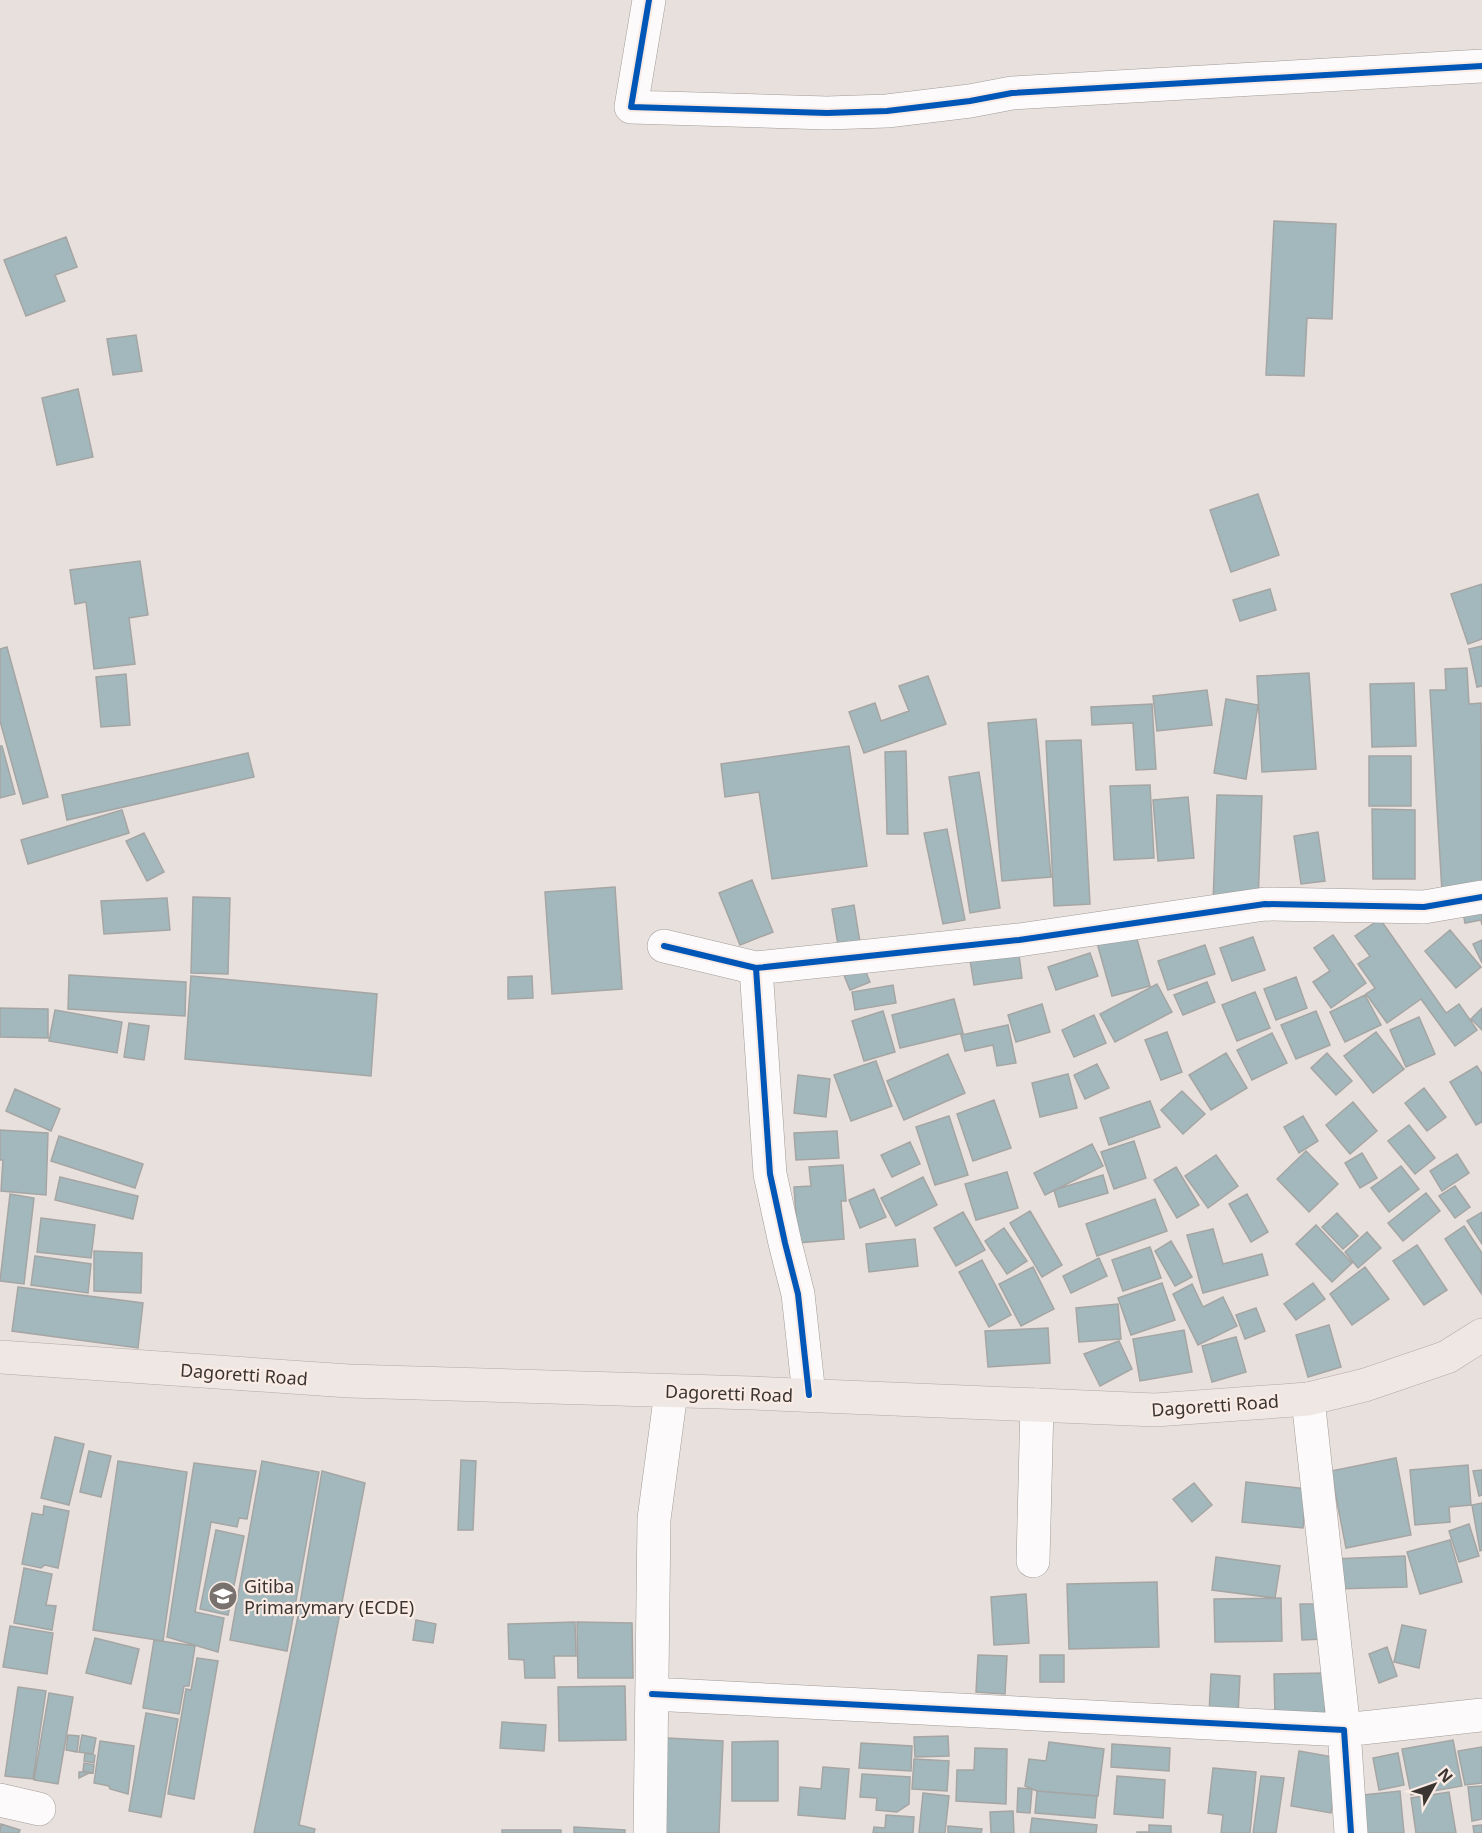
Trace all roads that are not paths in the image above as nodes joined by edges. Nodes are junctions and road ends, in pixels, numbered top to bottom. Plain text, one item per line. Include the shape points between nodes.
1 (649, 0) edge
2 (1482, 66) edge
3 (1482, 897) edge
4 (664, 946) dead end
5 (756, 968) junction
6 (1482, 1335) edge
7 (0, 1357) edge
8 (671, 1392) junction
9 (809, 1395) junction
10 (1308, 1399) junction
11 (1037, 1406) junction
12 (1033, 1561) dead end
13 (652, 1694) junction
14 (1482, 1715) edge
15 (1344, 1730) junction
16 (0, 1800) edge
17 (39, 1809) dead end
18 (650, 1833) edge
19 (1351, 1833) edge

1 - 2 street via 631,107 887,111 1012,93
3 - 5 street via 1424,907 1265,904 1019,940
4 - 5 street
5 - 9 street via 770,1174 798,1294
6 - 10 main road, Dagoretti Road via 1447,1357 1365,1385
7 - 8 main road, Dagoretti Road via 349,1381
8 - 9 main road, Dagoretti Road
8 - 13 street via 654,1519
9 - 11 main road, Dagoretti Road
10 - 11 main road, Dagoretti Road via 1155,1410
10 - 15 street
11 - 12 street
13 - 15 street
13 - 18 street
14 - 15 street
15 - 19 street
16 - 17 street

